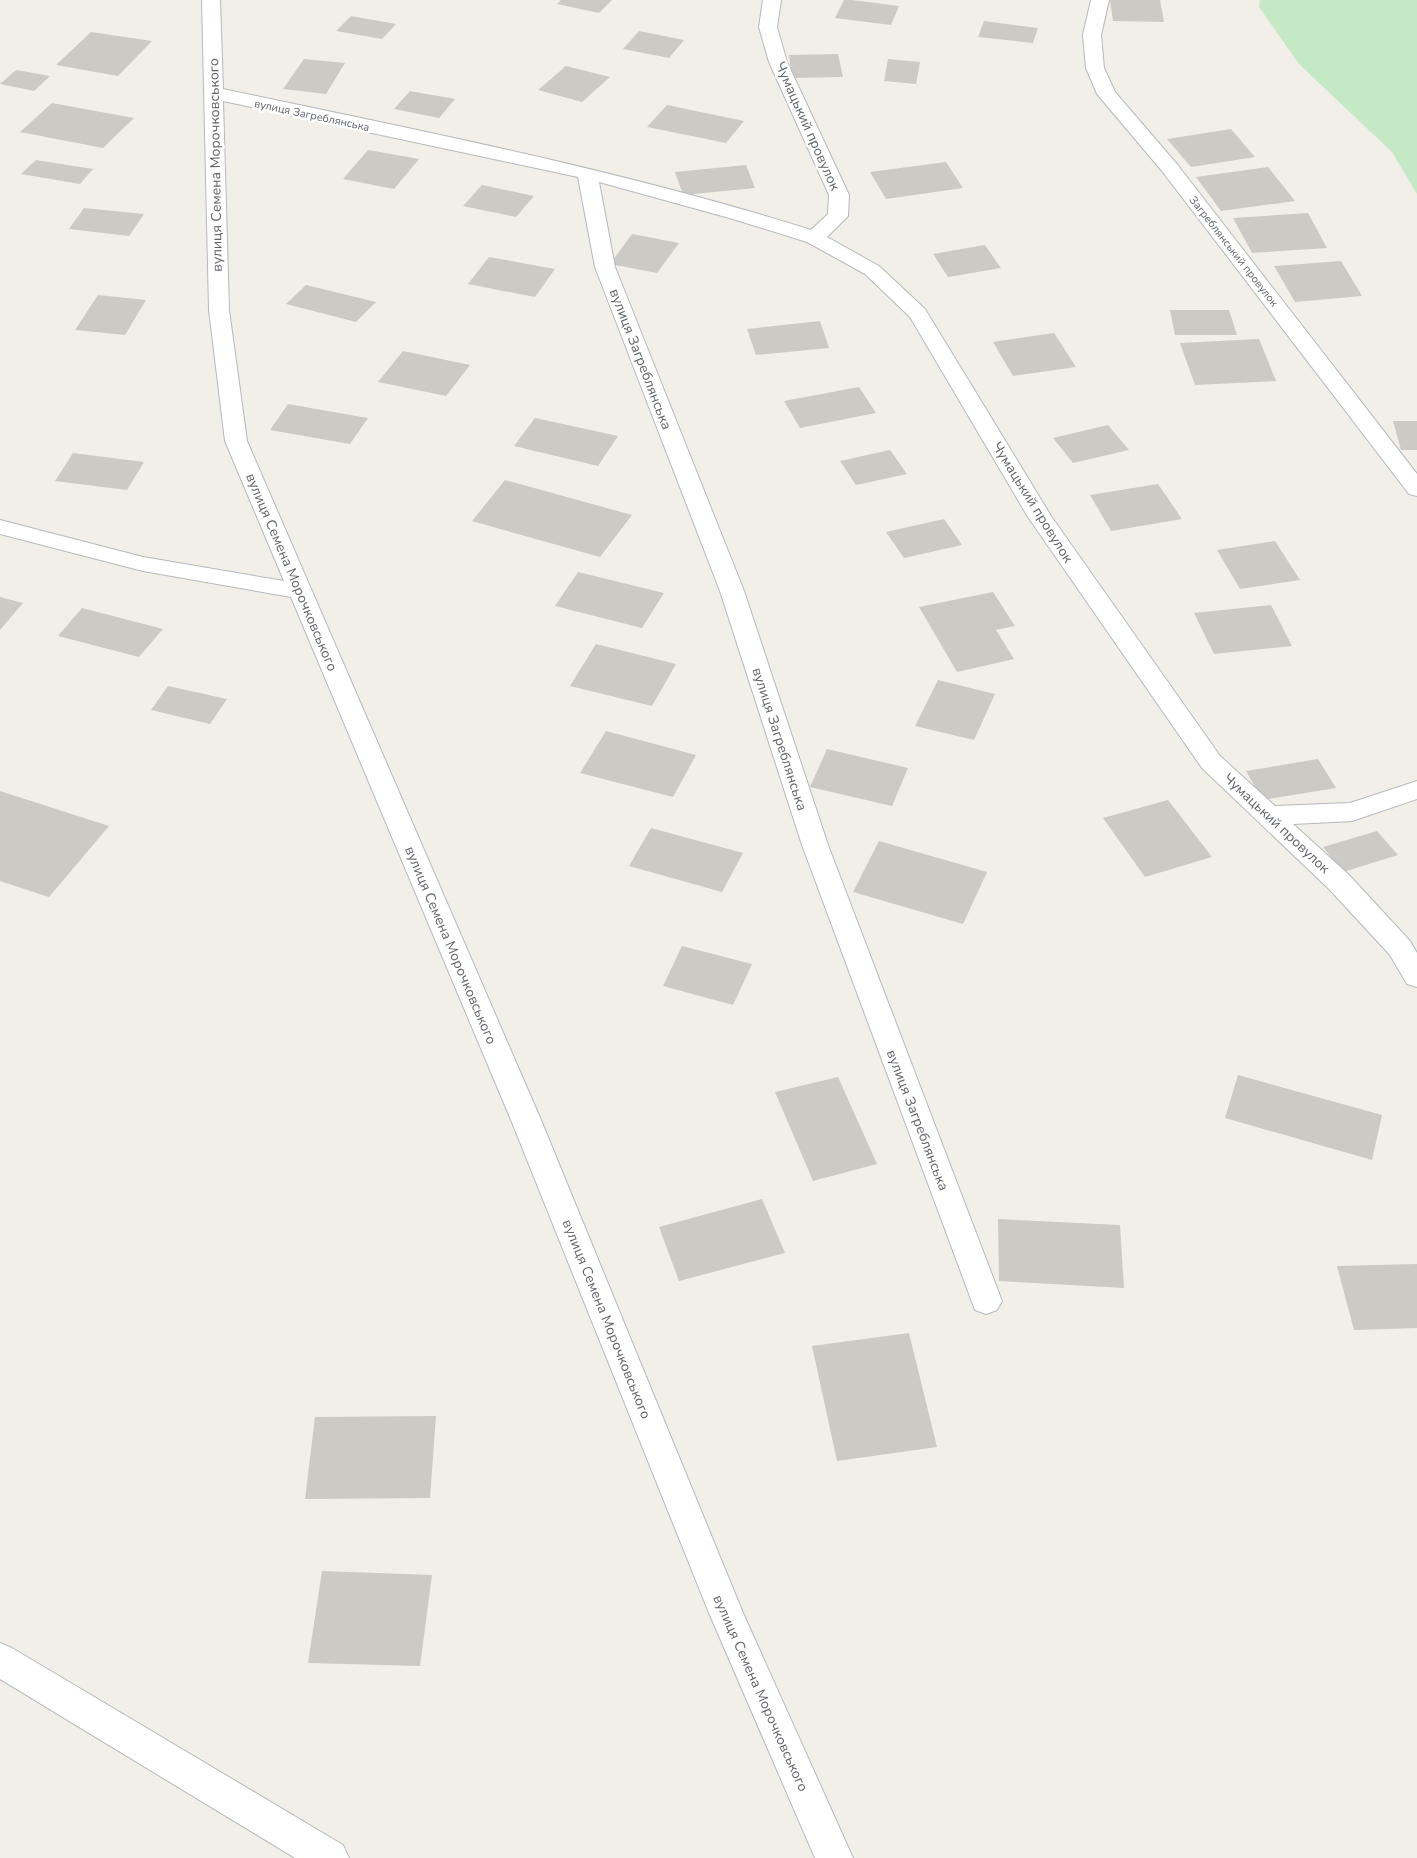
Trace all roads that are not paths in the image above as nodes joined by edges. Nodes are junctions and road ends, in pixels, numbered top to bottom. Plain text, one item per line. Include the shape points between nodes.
1 (211, 0) edge
2 (772, 0) edge
3 (1100, 0) edge
4 (213, 94) junction
5 (587, 173) junction
6 (814, 238) junction
7 (1417, 489) edge
8 (0, 527) edge
9 (300, 591) junction
10 (1417, 790) edge
11 (1268, 816) junction
12 (1417, 977) edge
13 (986, 1301) dead end
14 (0, 1660) edge
15 (330, 1858) edge
16 (834, 1858) edge

1 - 4 street, вулиця Семена Морочковського
2 - 6 street, Чумацький провулок via 768,27 778,62 838,194 838,216
3 - 7 street, Загреблянський провулок via 1092,35 1095,68 1106,94 1175,175
4 - 5 street, вулиця Загреблянська
4 - 9 street, вулиця Семена Морочковського via 219,310 236,440
5 - 6 street, вулиця Загреблянська via 748,216
5 - 13 street, вулиця Загреблянська via 605,267 732,591 815,845
6 - 11 street, Чумацький провулок via 872,270 918,313 1046,526 1211,762
8 - 9 street via 143,564
9 - 16 street, вулиця Семена Морочковського via 526,1120 726,1613
10 - 11 street via 1352,812
11 - 12 street, Чумацький провулок via 1339,882 1400,948
14 - 15 street

